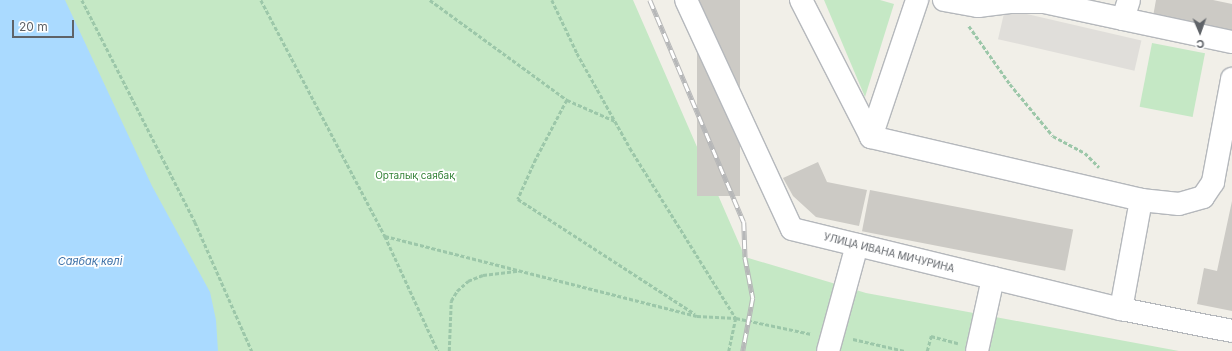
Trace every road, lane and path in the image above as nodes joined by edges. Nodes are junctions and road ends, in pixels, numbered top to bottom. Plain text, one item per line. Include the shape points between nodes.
1 (82, 0) edge
2 (261, 0) edge
3 (430, 0) edge
4 (552, 0) edge
5 (686, 0) edge
6 (801, 0) edge
7 (918, 0) edge
8 (946, 0) edge
9 (1126, 9) edge
10 (1232, 42) edge
11 (1232, 79) edge
12 (567, 100) junction
13 (615, 122) junction
14 (870, 137) junction
15 (1110, 193) junction
16 (1141, 200) junction
17 (385, 236) junction
18 (857, 245) junction
19 (521, 271) junction
20 (993, 278) junction
21 (1121, 309) junction
22 (697, 316) junction
23 (736, 318) junction
24 (1232, 331) edge
25 (831, 341) edge
26 (252, 351) edge
27 (438, 351) edge
28 (449, 351) edge
29 (729, 351) edge
30 (905, 351) edge
31 (978, 351) edge

1 - 26 path via 195,222
2 - 17 path
3 - 12 path
4 - 13 path via 576,53
5 - 18 street, УЛИЦА ИВАНА МИЧУРИНА via 792,229
6 - 14 street
7 - 14 street
8 - 9 street via 978,6 1044,2
8 - 15 path via 972,29 1010,84 1053,136 1085,153 1101,169
9 - 10 street
11 - 16 street via 1214,182 1203,197 1179,204
12 - 13 path
12 - 22 path via 518,198
13 - 23 path
14 - 15 street
15 - 16 street
16 - 21 street
17 - 19 path
17 - 27 path
18 - 20 street, УЛИЦА ИВАНА МИЧУРИНА
18 - 25 street
19 - 22 path
19 - 28 path via 483,275 468,281 457,291 451,301
20 - 21 street, УЛИЦА ИВАНА МИЧУРИНА
20 - 31 street
21 - 24 street, УЛИЦА ИВАНА МИЧУРИНА
22 - 23 path
23 - 25 path
23 - 29 path
25 - 30 path

